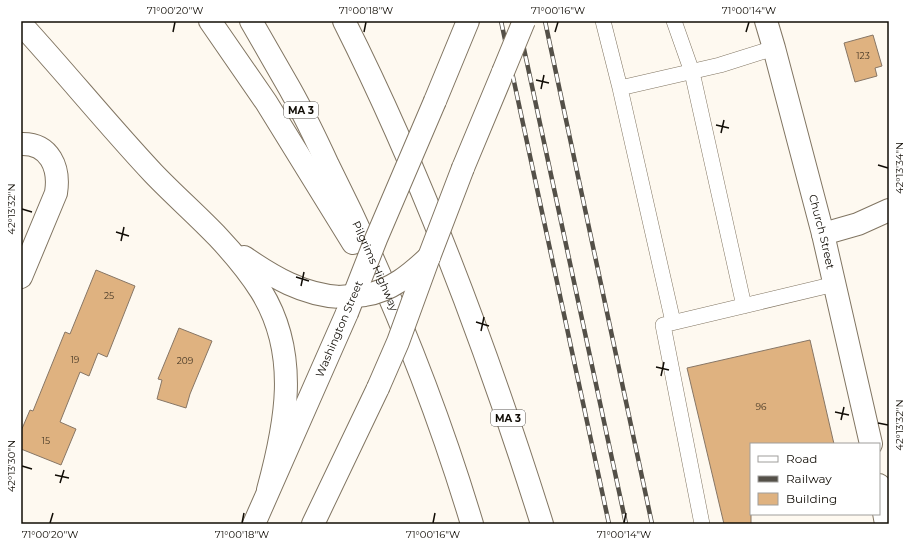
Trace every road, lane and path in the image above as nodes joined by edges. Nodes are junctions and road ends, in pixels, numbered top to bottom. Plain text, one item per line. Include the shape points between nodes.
1 (210, 21) edge
2 (251, 21) edge
3 (344, 21) edge
4 (468, 21) edge
5 (524, 21) edge
6 (603, 21) edge
7 (674, 21) edge
8 (766, 21) edge
9 (23, 26) edge
10 (774, 48) junction
11 (692, 72) junction
12 (620, 88) junction
13 (21, 144) edge
14 (889, 210) edge
15 (824, 234) junction
16 (217, 236) junction
17 (429, 257) junction
18 (21, 277) edge
19 (835, 284) junction
20 (347, 302) junction
21 (744, 306) junction
22 (398, 317) junction
23 (674, 322) junction
24 (871, 443) edge
25 (268, 490) junction
26 (880, 491) edge
27 (254, 524) edge
28 (313, 524) edge
29 (472, 524) edge
30 (542, 524) edge
31 (702, 524) edge
32 (886, 524) edge

1 - 22 main road via 293,145
2 - 22 main road, Pilgrims Highway / MA 3 via 333,173
3 - 30 main road, MA 3 via 410,161 442,239 494,380
4 - 20 main road, Washington Street, bridge
5 - 17 main road, bridge
6 - 12 lane
7 - 11 lane
8 - 10 main road, Church Street
9 - 16 main road via 127,145
10 - 11 lane
10 - 15 main road, Church Street
11 - 12 lane
11 - 21 lane
12 - 23 lane
13 - 18 main road via 46,152 53,161 58,183
14 - 15 main road via 858,224
15 - 19 main road, Church Street
16 - 20 main road via 287,284
16 - 25 main road via 262,292 276,323 284,355 286,389 282,436
17 - 20 main road, bridge via 393,285
17 - 28 main road, bridge via 398,342
19 - 21 lane
19 - 24 main road, Church Street
20 - 25 main road, Washington Street
21 - 23 lane
22 - 29 main road, Pilgrims Highway / MA 3 via 428,393
23 - 31 lane via 663,325
25 - 27 main road, Washington Street
26 - 32 main road

